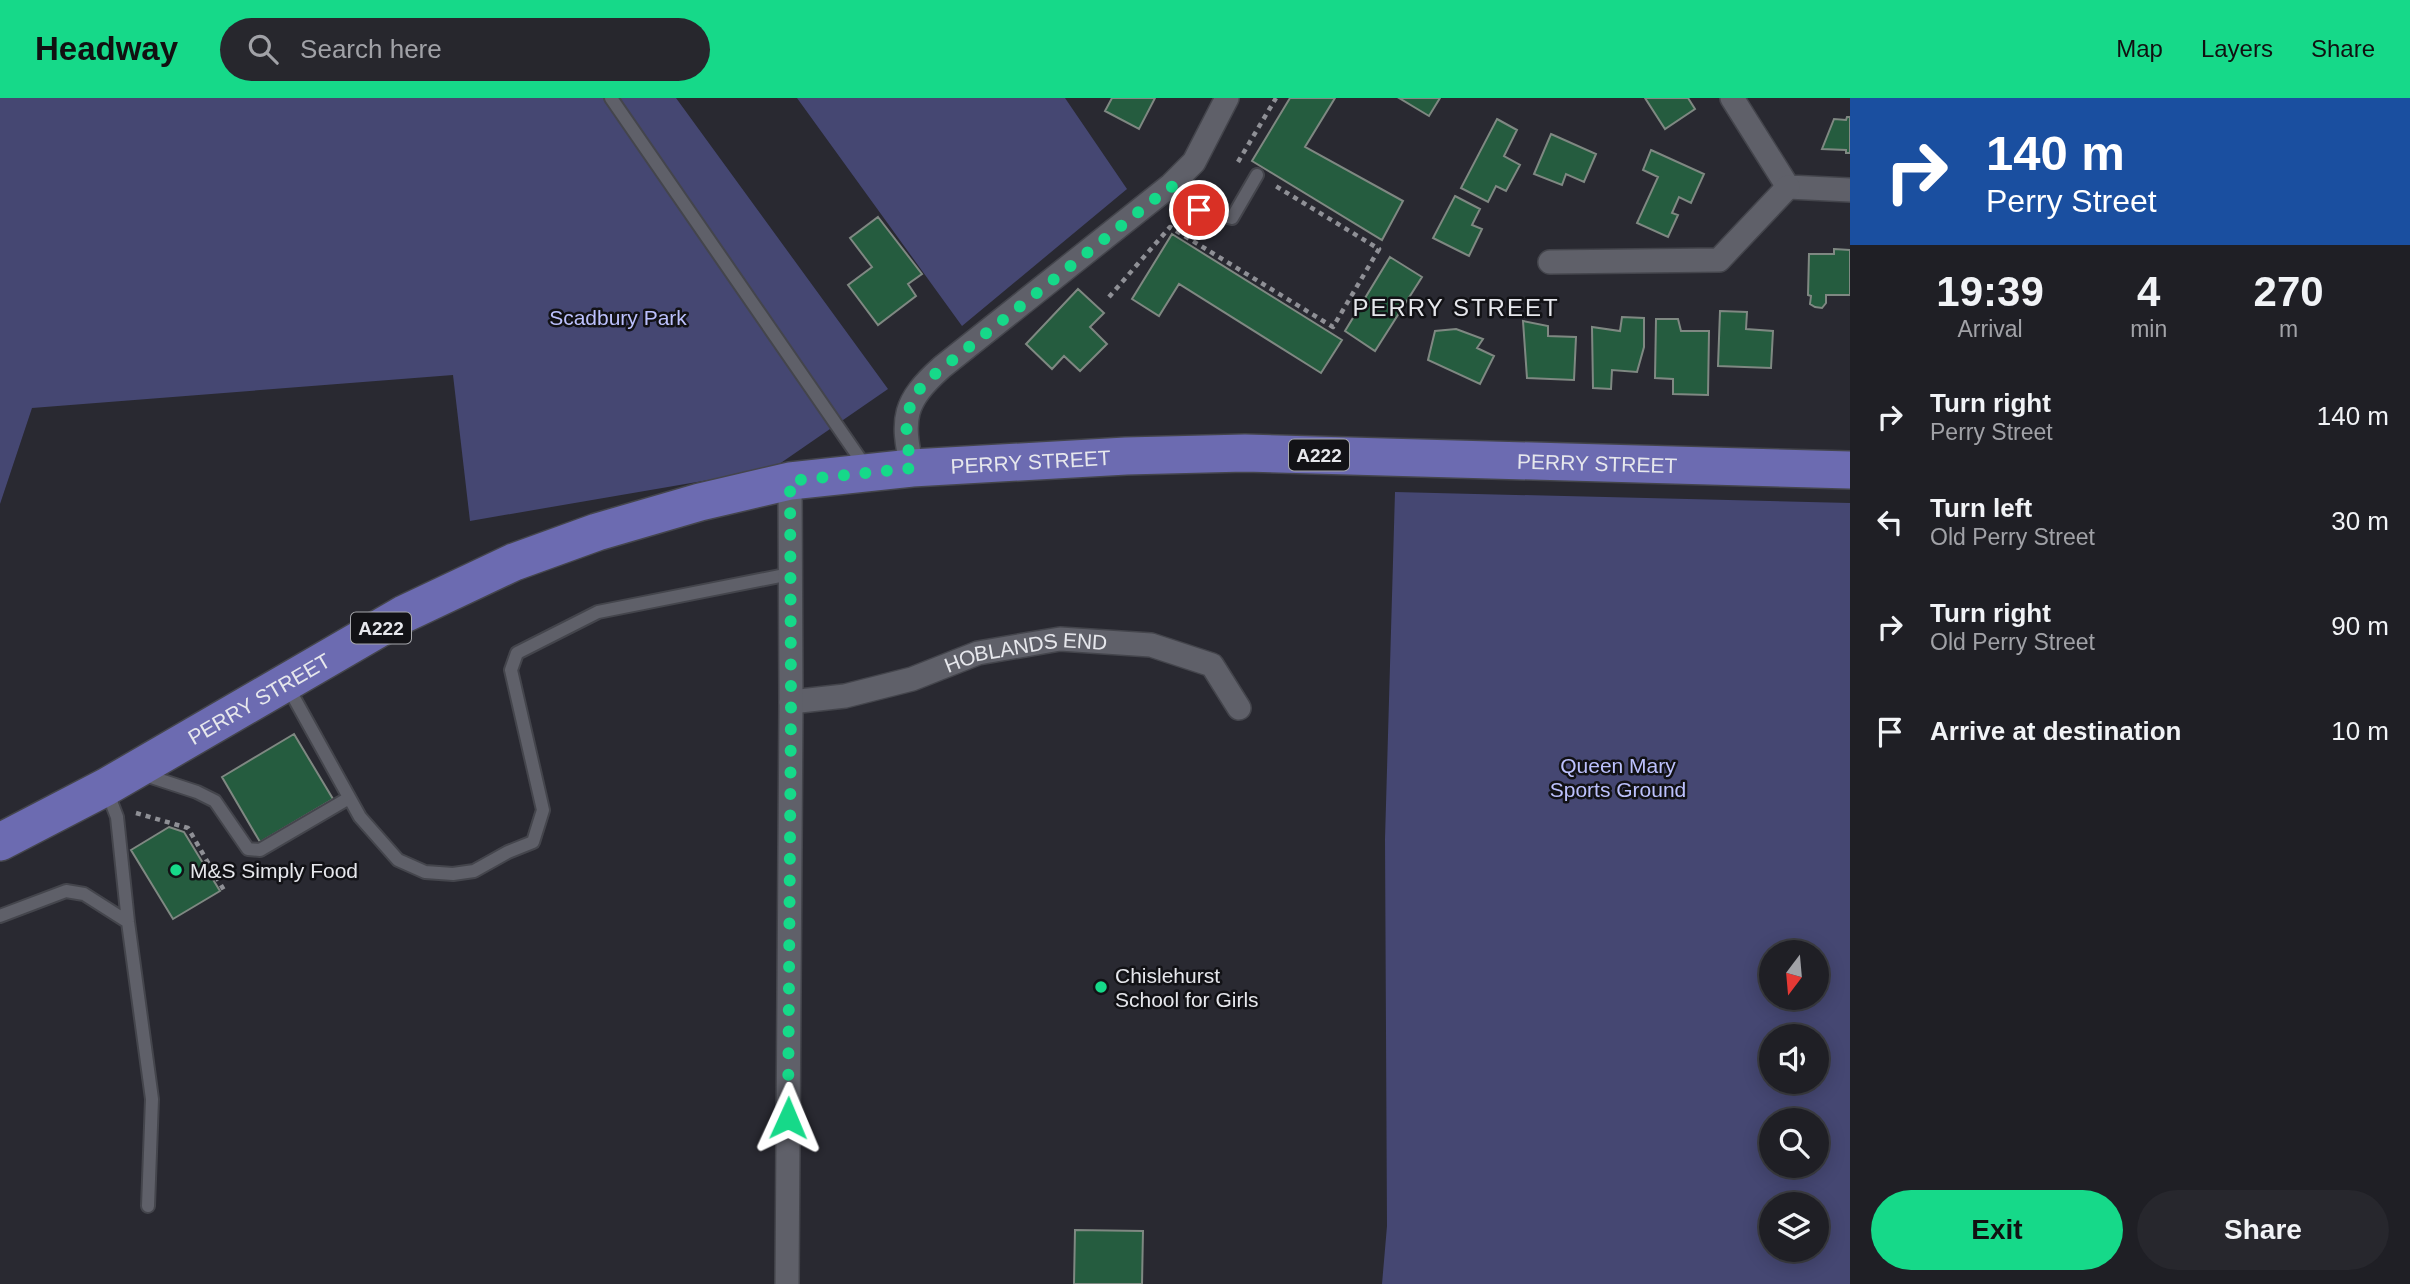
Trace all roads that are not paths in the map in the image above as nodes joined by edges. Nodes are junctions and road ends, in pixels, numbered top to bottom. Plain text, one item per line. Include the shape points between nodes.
1 (611, 98) edge
2 (1227, 98) edge
3 (1732, 98) edge
4 (1257, 175) road end
5 (1171, 186) junction
6 (1788, 187) junction
7 (1850, 190) edge
8 (1550, 262) dead end
9 (912, 468) junction
10 (1850, 470) edge
11 (869, 472) junction
12 (790, 481) junction
13 (790, 574) junction
14 (286, 683) junction
15 (791, 702) junction
16 (1239, 708) dead end
17 (123, 790) junction
18 (349, 798) junction
19 (0, 842) edge
20 (0, 916) edge
21 (128, 922) junction
22 (148, 1206) dead end
23 (786, 1284) edge

1 - 11 lane
2 - 5 street via 1194,162
3 - 6 street
4 - 5 lane via 1231,218 1199,210
5 - 9 street via 919,388 907,414 906,443
6 - 7 street
6 - 8 street via 1719,260
9 - 10 main road, PERRY STREET / A222 via 1245,453
9 - 11 main road, PERRY STREET / A222
11 - 12 main road, PERRY STREET / A222
12 - 13 street
12 - 14 main road, PERRY STREET / A222 via 597,532 514,562 404,614
13 - 15 street
13 - 18 lane via 598,612 517,653 511,670 543,810 533,842 474,871 425,872 398,860
14 - 17 main road, PERRY STREET / A222
14 - 18 lane
15 - 16 street, HOBLANDS END via 845,696 912,679 978,653 1060,639 1151,645 1212,666
15 - 23 street
17 - 18 lane via 165,784 197,792 215,801 253,851
17 - 19 main road, PERRY STREET / A222
17 - 21 lane via 117,817
20 - 21 lane via 66,891 84,894
21 - 22 lane via 152,1098

